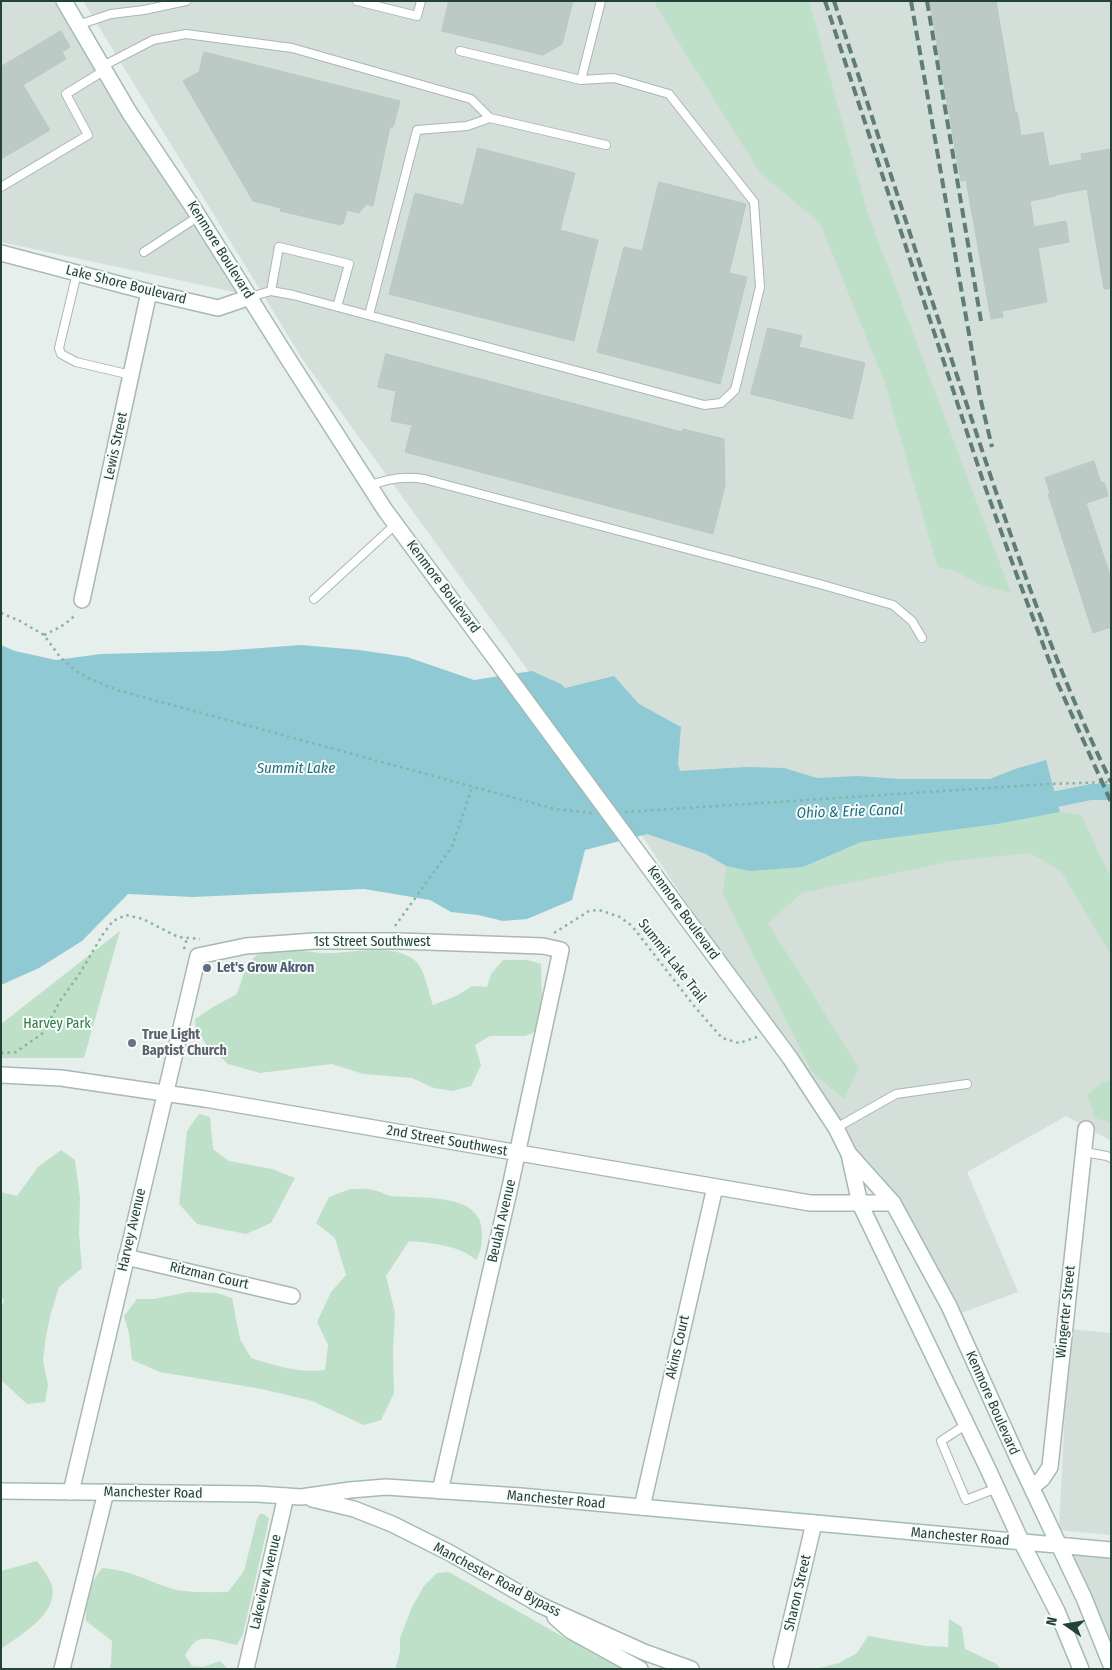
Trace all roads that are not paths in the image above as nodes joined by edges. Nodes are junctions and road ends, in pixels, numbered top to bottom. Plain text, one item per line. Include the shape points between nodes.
1 (64, 1) edge
2 (186, 1) edge
3 (357, 1) edge
4 (420, 1) edge
5 (601, 1) edge
6 (78, 25) junction
7 (460, 51) dead end
8 (104, 68) junction
9 (581, 80) junction
10 (490, 118) junction
11 (606, 145) dead end
12 (1, 187) edge
13 (199, 216) junction
14 (144, 252) dead end
15 (1, 253) edge
16 (77, 273) junction
17 (271, 291) junction
18 (149, 292) junction
19 (250, 297) junction
20 (337, 307) junction
21 (368, 315) junction
22 (131, 375) junction
23 (370, 486) junction
24 (396, 524) junction
25 (314, 599) dead end
26 (82, 600) road end
27 (922, 638) dead end
28 (561, 950) joint
29 (194, 970) joint
30 (1, 1075) edge
31 (967, 1084) dead end
32 (164, 1093) junction
33 (836, 1128) junction
34 (1086, 1129) dead end
35 (1084, 1152) junction
36 (516, 1153) junction
37 (849, 1154) junction
38 (1111, 1158) edge
39 (715, 1187) junction
40 (893, 1202) junction
41 (860, 1204) junction
42 (126, 1257) junction
43 (292, 1296) dead end
44 (967, 1424) junction
45 (1032, 1487) junction
46 (997, 1488) junction
47 (1, 1491) edge
48 (440, 1491) junction
49 (71, 1492) junction
50 (106, 1492) junction
51 (294, 1496) junction
52 (642, 1507) junction
53 (814, 1523) junction
54 (1022, 1543) junction
55 (1059, 1546) junction
56 (1111, 1550) edge
57 (540, 1605) junction
58 (781, 1663) dead end
59 (1111, 1665) edge
60 (62, 1669) edge
61 (246, 1669) edge
62 (640, 1669) edge
63 (691, 1669) edge
64 (1081, 1669) edge

1 - 6 main road, Kenmore Boulevard
2 - 6 lane via 111,14
3 - 4 lane via 417,16
5 - 9 lane
6 - 8 main road, Kenmore Boulevard
7 - 9 lane
8 - 10 lane via 152,40 186,34 292,48 471,99
8 - 12 lane via 66,94 88,136
8 - 13 main road, Kenmore Boulevard
9 - 21 lane via 614,78 669,94 754,202 760,287 734,390 721,403 704,405
10 - 11 lane
10 - 21 lane via 467,126 417,130
13 - 14 lane
13 - 19 main road, Kenmore Boulevard
15 - 16 main road, Lake Shore Boulevard
16 - 18 main road, Lake Shore Boulevard
16 - 22 lane via 59,348 61,354 76,362
17 - 19 lane
17 - 20 lane
17 - 20 lane via 279,248 349,264
18 - 19 main road, Lake Shore Boulevard via 218,308
18 - 22 main road, Lewis Street
19 - 23 main road, Kenmore Boulevard
20 - 21 lane
22 - 26 main road, Lewis Street
23 - 24 main road, Kenmore Boulevard
23 - 27 lane via 385,479 409,476 424,479 823,585 893,605 912,621
24 - 25 lane
24 - 33 main road, Kenmore Boulevard, bridge via 770,1032
28 - 29 main road, 1st Street Southwest via 543,946 314,941 246,946 198,956
28 - 36 main road, Beulah Avenue
29 - 32 main road, Harvey Avenue
30 - 32 main road, 2nd Street Southwest via 60,1078
31 - 33 lane via 896,1094
32 - 36 main road, 2nd Street Southwest
32 - 42 main road, Harvey Avenue
33 - 37 main road, Kenmore Boulevard
34 - 35 main road, Wingerter Street
35 - 38 lane
35 - 45 main road, Wingerter Street via 1050,1467
36 - 39 main road, 2nd Street Southwest
36 - 48 main road, Beulah Avenue
37 - 40 main road, Kenmore Boulevard
37 - 41 main road, Kenmore Boulevard
39 - 41 main road, 2nd Street Southwest via 810,1203
39 - 52 main road, Akins Court
40 - 41 main road, 2nd Street Southwest
40 - 45 main road, Kenmore Boulevard via 949,1306
41 - 44 main road, Kenmore Boulevard
42 - 43 main road, Ritzman Court
42 - 49 main road, Harvey Avenue
44 - 46 main road, Kenmore Boulevard
44 - 46 lane via 941,1441 966,1500
45 - 55 main road, Kenmore Boulevard
46 - 54 main road, Kenmore Boulevard
47 - 49 main road, Manchester Road
48 - 51 main road, Manchester Road via 373,1487
48 - 52 main road, Manchester Road
49 - 50 main road, Manchester Road
50 - 51 main road, Manchester Road
50 - 60 main road
51 - 57 main road, Manchester Road Bypass via 354,1509 392,1524
51 - 61 main road, Lakeview Avenue
52 - 53 main road, Manchester Road
53 - 54 main road, Manchester Road
53 - 58 main road, Sharon Street
54 - 55 main road, Manchester Road
54 - 64 main road, Kenmore Boulevard via 1057,1611
55 - 56 main road, Manchester Road
55 - 59 main road, Kenmore Boulevard
57 - 62 main road via 571,1631
57 - 63 main road, Manchester Road Bypass via 644,1652

